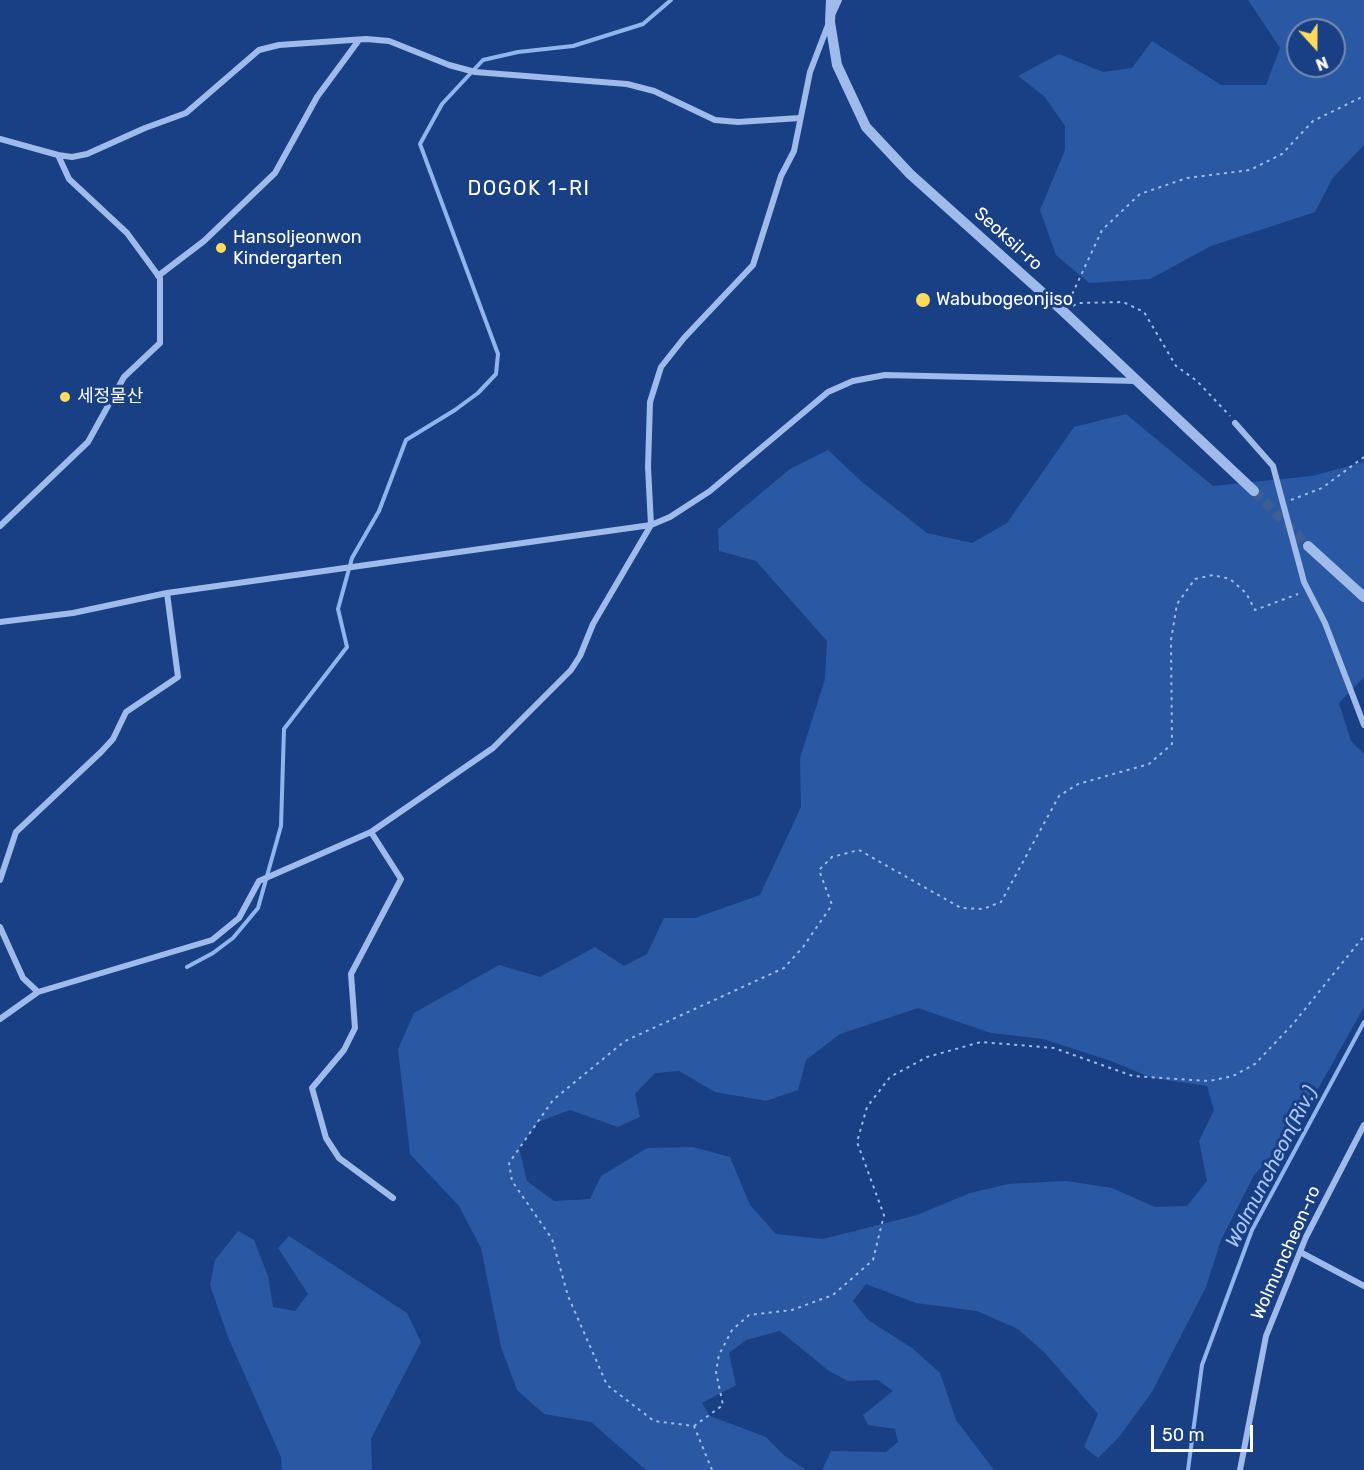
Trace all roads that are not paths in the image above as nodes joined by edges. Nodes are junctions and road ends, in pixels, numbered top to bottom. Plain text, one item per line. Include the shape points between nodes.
1 (831, 0) edge
2 (839, 0) edge
3 (830, 22) junction
4 (359, 40) junction
5 (801, 118) junction
6 (0, 139) edge
7 (58, 155) junction
8 (158, 276) junction
9 (1137, 381) junction
10 (1235, 423) road end
11 (1254, 491) tunnel mouth
12 (651, 525) junction
13 (0, 526) edge
14 (1308, 546) tunnel mouth
15 (167, 593) junction
16 (1364, 597) edge
17 (0, 622) edge
18 (1364, 725) edge
19 (371, 832) junction
20 (0, 877) edge
21 (0, 927) edge
22 (38, 992) junction
23 (0, 1019) edge
24 (1364, 1125) edge
25 (393, 1198) dead end
26 (1300, 1251) junction
27 (1364, 1286) edge
28 (1240, 1470) edge

1 - 3 street, Seoksil-ro
2 - 3 street
3 - 5 street via 810,72
3 - 9 street, Seoksil-ro via 837,65 866,127 910,174
4 - 5 street via 389,41 475,72 627,84 654,91 715,120
4 - 7 street via 259,50 186,113 87,154
4 - 8 street via 317,97 275,173 212,234
5 - 12 street via 794,151 781,176 753,266 661,367 650,402
6 - 7 street
7 - 8 street via 69,179 127,233
8 - 13 street via 160,343 124,377 88,442
9 - 11 street, Seoksil-ro
9 - 12 street via 885,375 853,381 828,392 710,491
10 - 18 street via 1273,466 1308,591 1325,623
12 - 15 street
12 - 19 street via 571,670 493,748
14 - 16 street
15 - 17 street via 73,613
15 - 20 street via 178,677 126,712 113,739 16,832
19 - 22 street via 259,881 238,918 212,940
19 - 25 street via 401,879 351,974 355,1028 344,1050 312,1089 326,1138 339,1158
21 - 22 street via 23,978
22 - 23 street
24 - 26 street, Wolmuncheon-ro
26 - 27 street
26 - 28 street, Wolmuncheon-ro via 1266,1336

